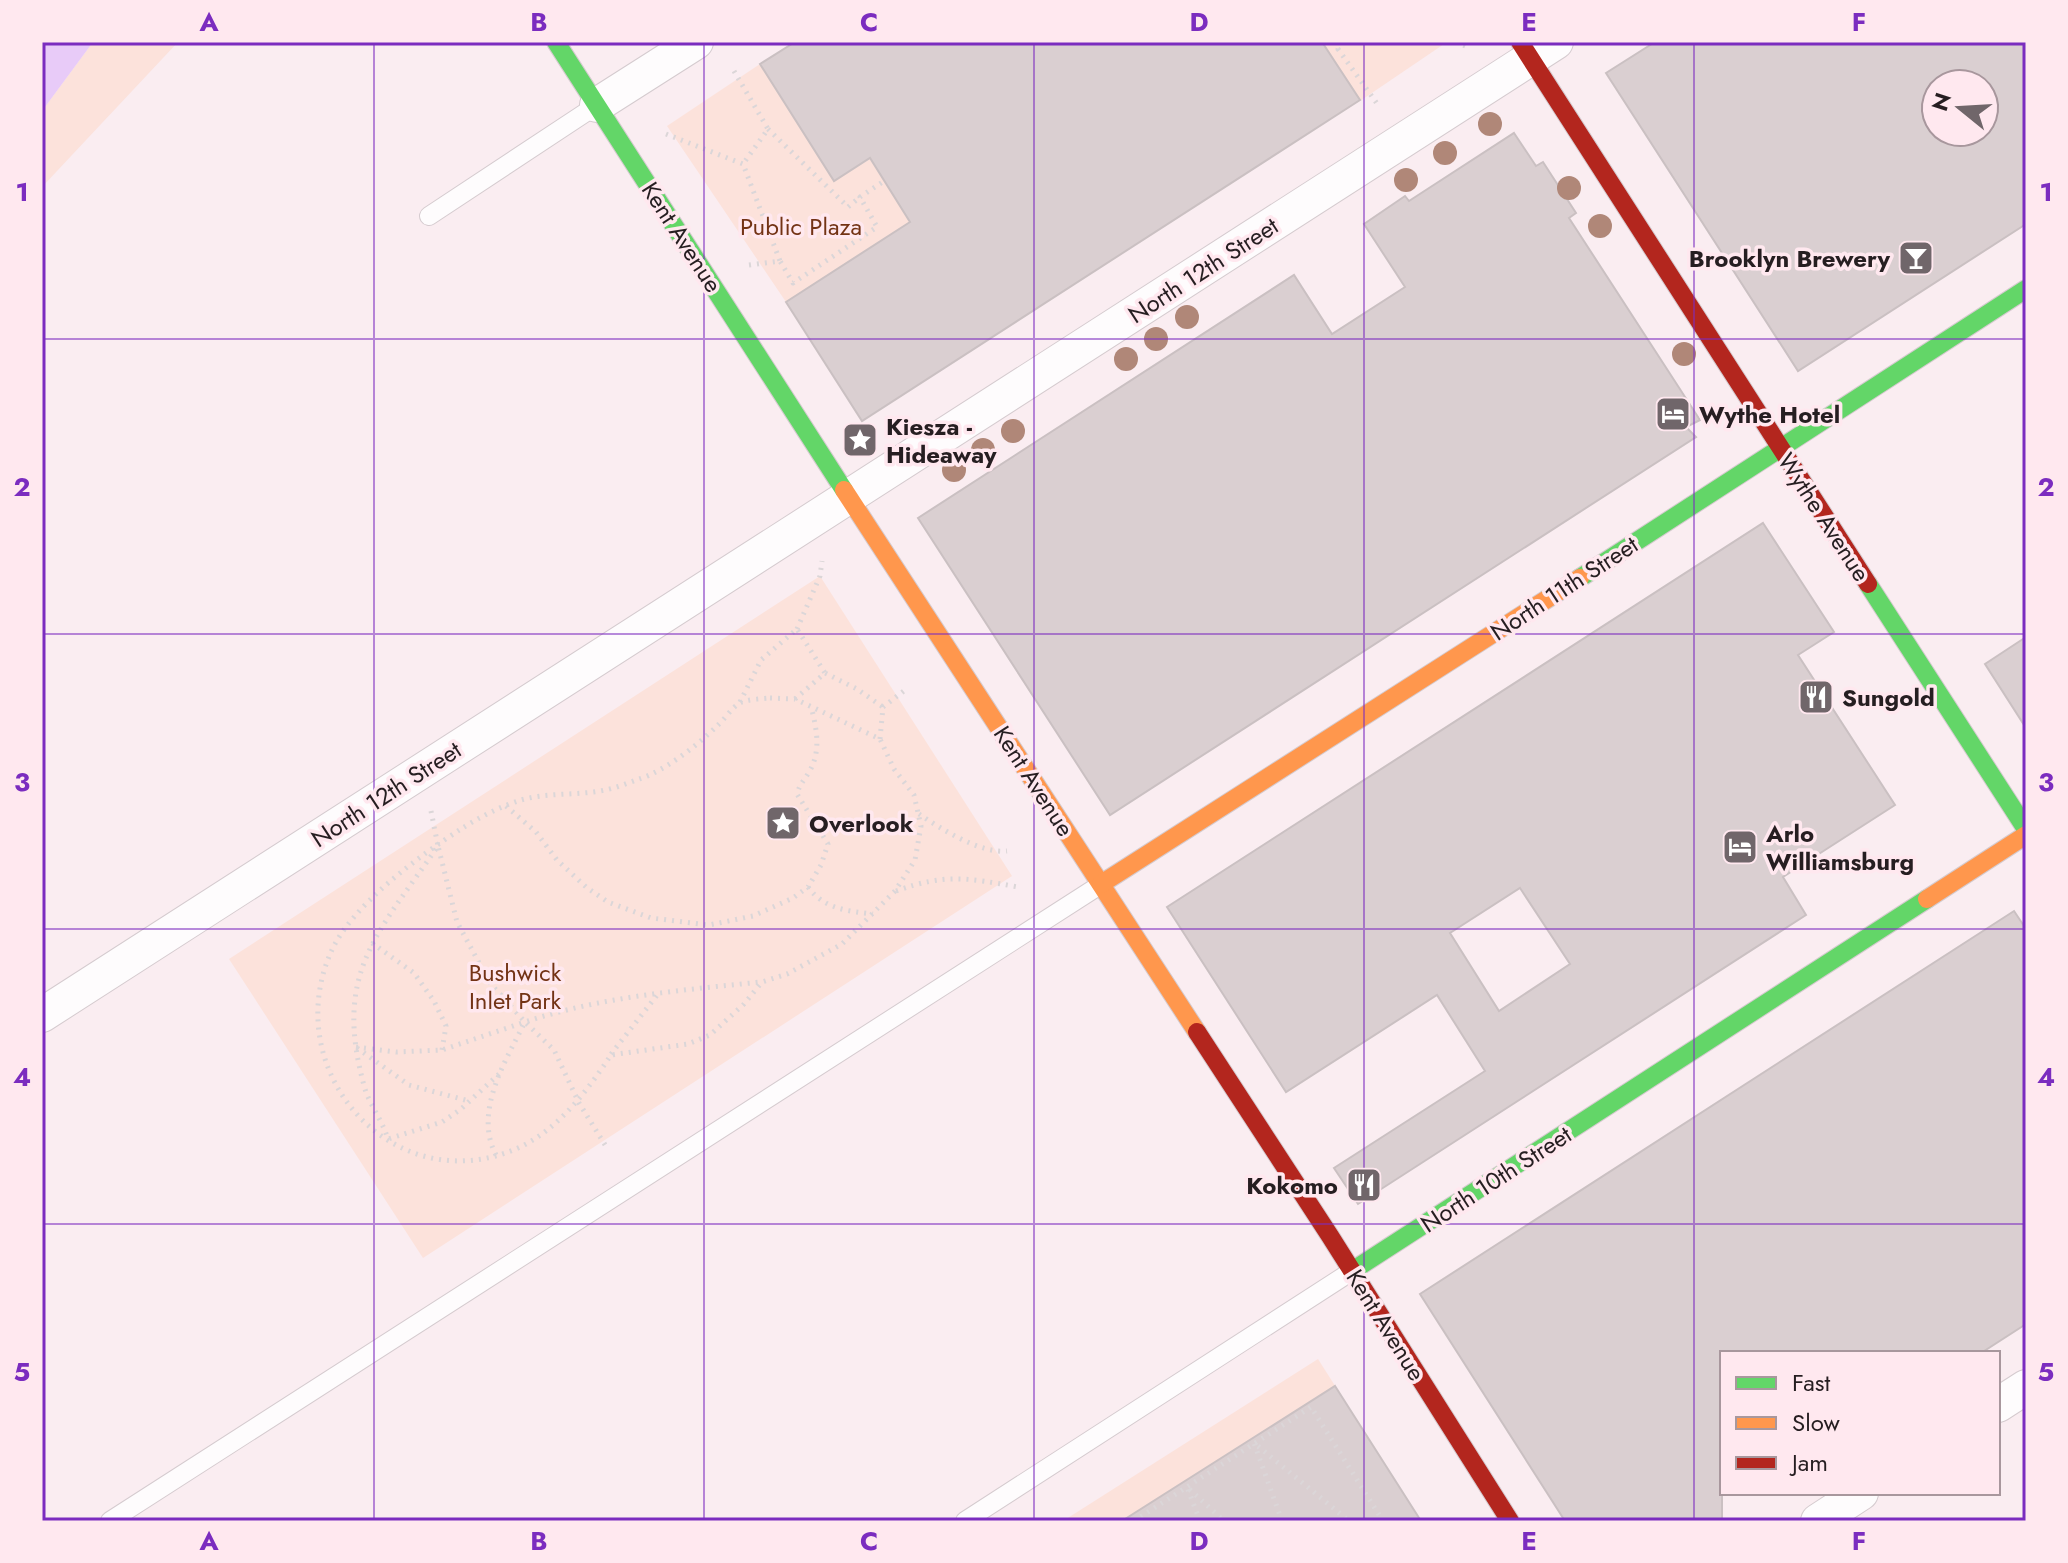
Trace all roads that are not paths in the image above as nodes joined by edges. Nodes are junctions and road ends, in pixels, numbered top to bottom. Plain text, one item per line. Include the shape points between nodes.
1 (556, 42) edge
2 (696, 42) edge
3 (1536, 48) edge
4 (597, 105) junction
5 (429, 216) dead end
6 (2026, 289) edge
7 (1781, 449) junction
8 (849, 497) junction
9 (2026, 829) edge
10 (2026, 835) edge
11 (1101, 884) junction
12 (42, 1015) edge
13 (1352, 1271) junction
14 (2026, 1387) edge
15 (2000, 1404) edge
16 (1858, 1495) edge
17 (110, 1521) edge
18 (965, 1521) edge
19 (1510, 1521) edge
20 (1818, 1521) edge

1 - 4 main road, Kent Avenue
2 - 4 street
3 - 7 main road, Wythe Avenue
3 - 8 street, North 12th Street
4 - 5 lane
4 - 8 main road, Kent Avenue
6 - 7 main road, North 11th Street
7 - 9 main road, Wythe Avenue
7 - 11 main road, North 11th Street
8 - 11 main road, Kent Avenue
8 - 12 street, North 12th Street
10 - 13 main road, North 10th Street
11 - 13 main road, Kent Avenue
11 - 17 lane
13 - 18 lane, North 10th Street
13 - 19 main road, Kent Avenue
14 - 15 street
16 - 20 street

